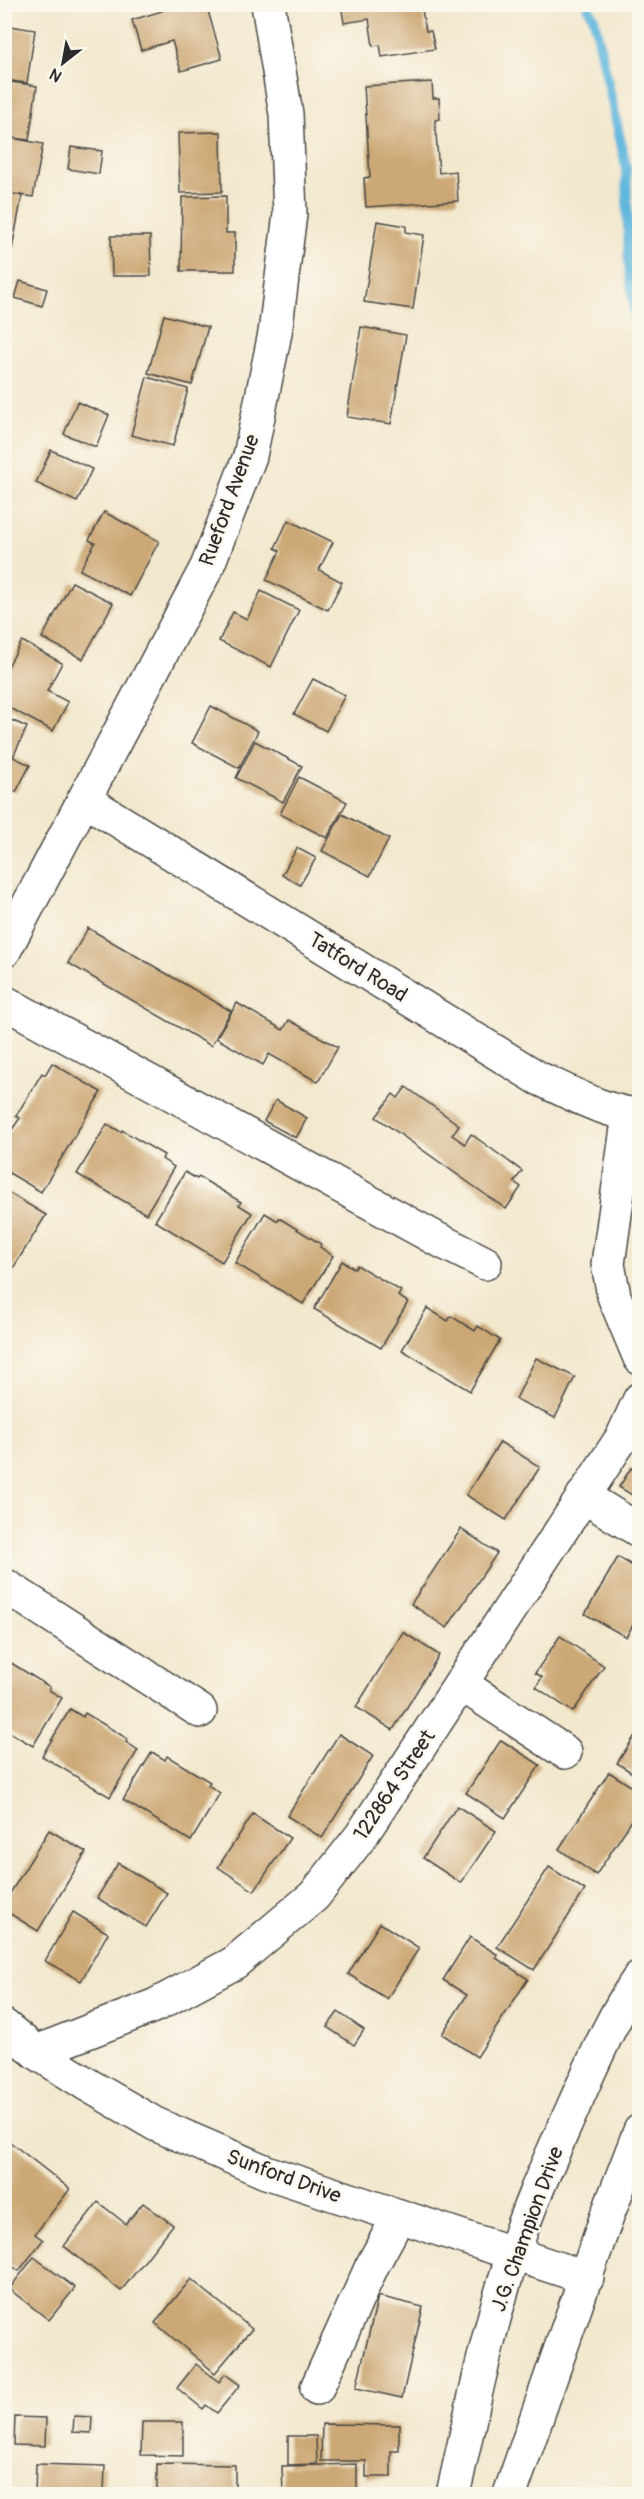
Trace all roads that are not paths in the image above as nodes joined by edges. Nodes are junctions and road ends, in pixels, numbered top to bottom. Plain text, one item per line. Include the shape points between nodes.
1 (268, 4) edge
2 (85, 800) junction
3 (4, 951) edge
4 (4, 1002) edge
5 (634, 1115) edge
6 (485, 1263) dead end
7 (639, 1358) edge
8 (639, 1399) edge
9 (583, 1496) junction
10 (639, 1531) edge
11 (4, 1585) edge
12 (461, 1683) junction
13 (200, 1711) dead end
14 (565, 1752) dead end
15 (639, 1977) edge
16 (4, 2026) edge
17 (36, 2052) junction
18 (639, 2131) edge
19 (399, 2216) junction
20 (513, 2254) junction
21 (587, 2278) junction
22 (317, 2388) dead end
23 (453, 2494) edge
24 (510, 2494) edge

1 - 2 street, Rueford Avenue via 286,114 290,214 275,333 250,456 207,567
2 - 3 street, Rueford Avenue
2 - 5 street, Tatford Road via 538,1078 582,1099
4 - 6 street
5 - 7 street via 608,1264 614,1296
8 - 9 street, 122864 Street via 623,1436
9 - 10 street
9 - 12 street, 122864 Street
11 - 13 street
12 - 14 street
12 - 17 street, 122864 Street via 361,1836 314,1896 234,1963 156,2005
15 - 20 street, J.G. Champion Drive via 580,2092
16 - 17 street, Sunford Drive
17 - 19 street, Sunford Drive via 155,2124 266,2172
18 - 21 street
19 - 20 street, Sunford Drive
19 - 22 street
20 - 21 street, Sunford Drive
20 - 23 street, J.G. Champion Drive
21 - 24 street

